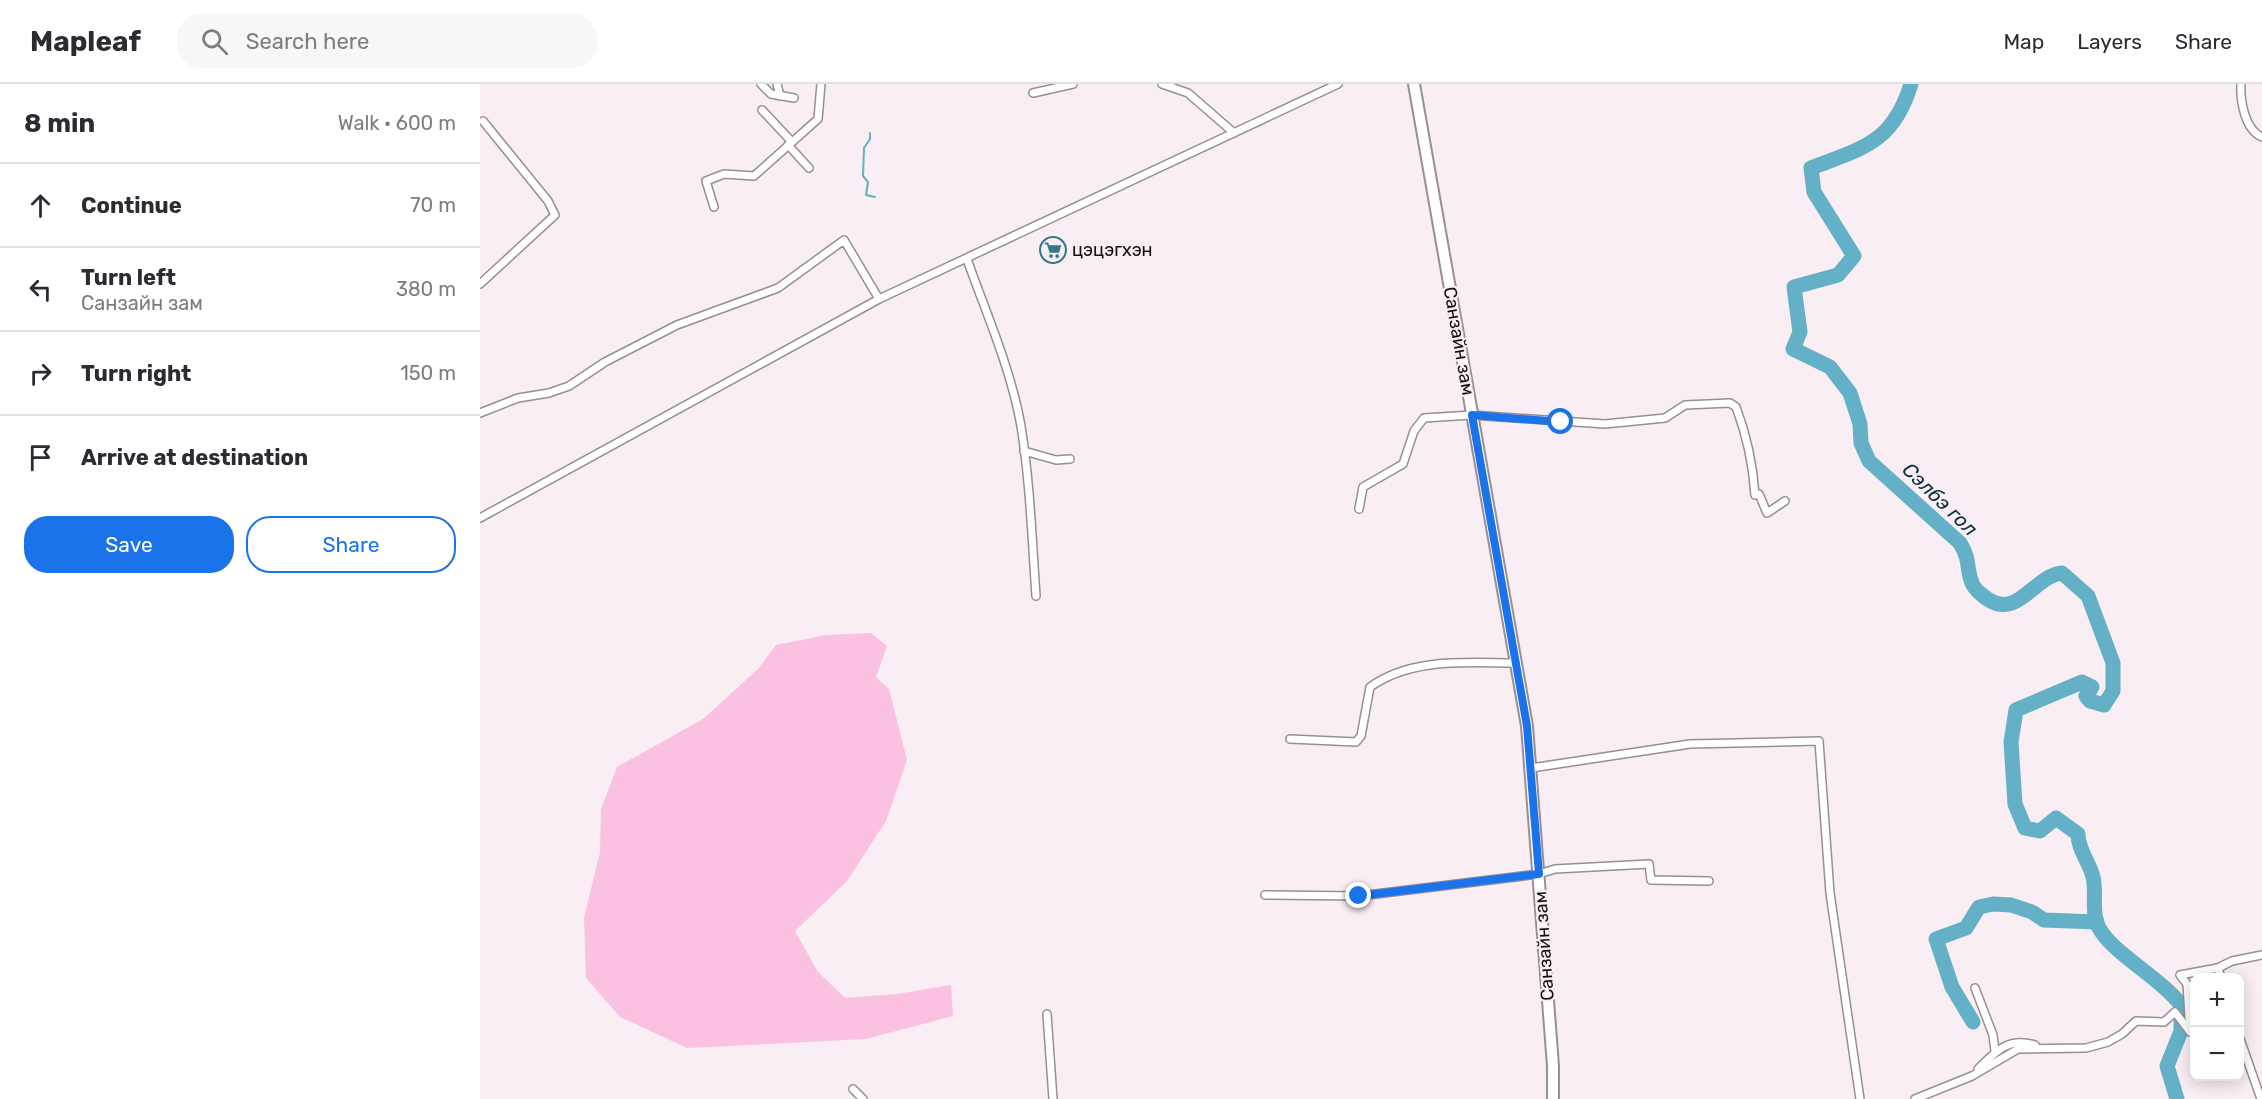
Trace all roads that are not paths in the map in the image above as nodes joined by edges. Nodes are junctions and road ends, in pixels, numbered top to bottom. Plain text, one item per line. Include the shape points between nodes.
1 (761, 84) edge
2 (777, 84) edge
3 (821, 84) edge
4 (1073, 84) edge
5 (1162, 84) edge
6 (1338, 84) edge
7 (1414, 84) edge
8 (2241, 84) edge
9 (1033, 93) dead end
10 (780, 96) junction
11 (794, 98) dead end
12 (762, 110) dead end
13 (483, 121) dead end
14 (1234, 133) junction
15 (2262, 137) edge
16 (790, 144) junction
17 (809, 168) dead end
18 (714, 207) dead end
19 (967, 259) junction
20 (480, 284) edge
21 (879, 299) junction
22 (480, 413) edge
23 (1472, 415) junction
24 (1024, 451) junction
25 (1070, 459) dead end
26 (1785, 501) dead end
27 (1359, 509) dead end
28 (480, 518) edge
29 (1036, 596) dead end
30 (1516, 663) junction
31 (1290, 739) dead end
32 (1531, 768) junction
33 (1539, 874) junction
34 (1709, 881) dead end
35 (1265, 895) dead end
36 (2262, 956) edge
37 (2218, 968) junction
38 (2220, 973) edge
39 (1975, 988) dead end
40 (1047, 1014) dead end
41 (2040, 1047) junction
42 (2244, 1050) edge
43 (1995, 1051) junction
44 (1972, 1076) junction
45 (853, 1089) dead end
46 (863, 1099) edge
47 (1053, 1099) edge
48 (1553, 1099) edge
49 (1860, 1099) edge
50 (1915, 1099) edge
51 (2261, 1099) edge

1 - 10 street via 771,94
2 - 10 street
3 - 16 street via 818,119
4 - 9 street
5 - 14 street via 1188,93
6 - 14 street
7 - 23 main road, Санзайн зам
8 - 15 street via 2249,124
10 - 11 street
12 - 16 street
13 - 20 street via 555,215
14 - 19 street
16 - 17 street
16 - 18 street via 753,176 724,174 706,181
19 - 21 street
19 - 24 street via 1000,352 1021,424
21 - 22 street via 844,240 778,288 676,325 604,362 569,386 518,398
21 - 28 street
23 - 26 street via 1605,424 1665,418 1685,405 1730,403 1736,407 1743,427 1755,495 1759,494 1767,513
23 - 27 street via 1424,418 1414,431 1403,464 1363,487
23 - 30 main road, Санзайн зам
24 - 25 street via 1056,460
24 - 29 street
30 - 31 street via 1437,664 1402,672 1370,687 1361,736 1356,742
30 - 32 main road, Санзайн зам
32 - 33 main road, Санзайн зам
32 - 49 street via 1690,744 1819,741 1830,893
33 - 34 street via 1555,869 1649,864 1651,880
33 - 35 street via 1359,896
33 - 48 main road, Санзайн зам
36 - 37 street via 2232,961
37 - 38 street
37 - 41 street via 2180,975 2187,984 2190,1032 2175,1012 2164,1022 2136,1021 2122,1034 2097,1045 2066,1050
39 - 43 street
40 - 47 street
41 - 43 street via 2013,1043
41 - 44 street via 2018,1049
42 - 51 street
43 - 44 street
44 - 50 street
45 - 46 street

